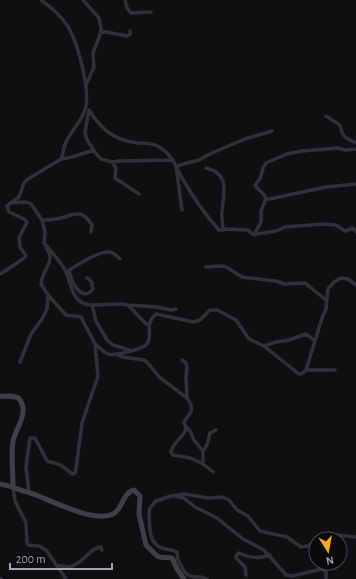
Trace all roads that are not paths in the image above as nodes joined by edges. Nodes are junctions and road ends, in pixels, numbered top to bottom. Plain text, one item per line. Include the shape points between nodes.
1 (41, 0) edge
2 (83, 0) edge
3 (125, 0) edge
4 (151, 12) dead end
5 (101, 31) junction
6 (130, 31) dead end
7 (86, 86) junction
8 (86, 105) junction
9 (89, 110) junction
10 (326, 116) dead end
11 (272, 131) dead end
12 (356, 143) edge
13 (94, 150) junction
14 (356, 150) edge
15 (61, 159) junction
16 (173, 160) junction
17 (112, 162) junction
18 (176, 166) junction
19 (206, 168) dead end
20 (356, 184) edge
21 (139, 194) dead end
22 (265, 200) junction
23 (10, 203) junction
24 (182, 210) dead end
25 (42, 220) junction
26 (223, 230) junction
27 (91, 232) dead end
28 (356, 232) edge
29 (254, 234) junction
30 (44, 243) junction
31 (120, 259) dead end
32 (206, 267) dead end
33 (67, 271) junction
34 (0, 274) edge
35 (87, 278) dead end
36 (356, 285) edge
37 (48, 295) junction
38 (326, 300) junction
39 (92, 305) junction
40 (128, 305) junction
41 (176, 309) dead end
42 (149, 325) junction
43 (315, 341) junction
44 (95, 344) junction
45 (264, 346) junction
46 (130, 351) junction
47 (116, 354) junction
48 (182, 360) dead end
49 (20, 362) dead end
50 (306, 370) junction
51 (335, 370) dead end
52 (0, 396) edge
53 (187, 398) junction
54 (186, 427) junction
55 (216, 430) dead end
56 (203, 451) junction
57 (203, 464) junction
58 (213, 472) dead end
59 (0, 484) edge
60 (13, 487) junction
61 (29, 493) junction
62 (174, 495) junction
63 (308, 546) edge
64 (102, 550) dead end
65 (270, 555) junction
66 (176, 560) junction
67 (56, 565) junction
68 (246, 575) dead end
69 (66, 579) edge
70 (184, 579) edge
71 (207, 579) edge
72 (326, 579) edge

1 - 7 street via 60,17 70,31
2 - 5 street via 99,18
3 - 4 street via 131,13
5 - 6 street via 127,36
5 - 7 street via 93,53 94,67
7 - 8 street
8 - 9 street
8 - 15 street via 84,114 65,144
9 - 13 street via 86,136
9 - 16 street via 110,134 130,141 153,144 164,150
10 - 12 street via 340,125 344,138
11 - 18 street via 199,160
13 - 15 street
13 - 17 street via 101,159
14 - 22 street via 337,148 302,151 268,162 255,185 264,194
15 - 23 street via 28,179 20,195
16 - 17 street
16 - 18 street
17 - 21 street via 116,168 115,178
18 - 24 street
18 - 26 street via 209,217 218,229
19 - 26 street via 220,175 224,184
20 - 22 street via 326,187
22 - 29 street via 261,222
23 - 25 street via 29,202
23 - 34 street via 7,206 9,212 27,222 19,238 20,247 26,256
25 - 27 street via 80,214 92,225
25 - 30 street
26 - 29 street via 248,230
28 - 29 street via 353,228 345,231 336,225 323,224 285,227
30 - 33 street
30 - 37 street via 50,260 41,282
31 - 33 street via 108,252
32 - 38 street via 223,266 242,277 284,284 305,283
33 - 35 street via 76,289 84,293 89,293 93,288
33 - 39 street via 77,299
36 - 38 street via 348,279 337,279 328,290
37 - 44 street via 66,315 81,317
37 - 49 street via 47,309 31,334
38 - 43 street via 326,309
39 - 40 street
39 - 46 street via 96,321 108,340 113,345
40 - 41 street
40 - 42 street
42 - 45 street via 156,314 194,322 215,309 236,320 249,339
42 - 46 street via 150,338 146,346
43 - 45 street via 306,334
43 - 50 street
44 - 47 street via 109,354
44 - 61 street via 98,379 82,424 76,471 72,474 61,465 47,461 35,438 30,438 26,467
45 - 50 street via 296,373 301,374
46 - 47 street
47 - 53 street via 144,360 160,377
48 - 53 street via 187,367
50 - 51 street
52 - 60 street via 17,397 22,406 21,421 13,443
53 - 54 street via 192,410 184,422
54 - 56 street
54 - 57 street via 185,433 170,452
55 - 56 street via 210,433
56 - 57 street
57 - 58 street
59 - 60 street
60 - 61 street
60 - 67 street via 15,501 26,523 28,545 46,550
61 - 66 street via 54,504 105,517 115,513 129,492 134,490 140,496 139,514 146,545 159,556
62 - 63 street via 222,497 248,516 260,531 287,537 301,547
62 - 65 street via 184,498 217,518
62 - 66 street via 156,501 150,508 150,516 153,542 161,548 177,552
64 - 67 street via 101,547 97,548 72,566
65 - 68 street via 253,558 237,554 236,558 245,567
65 - 72 street via 286,575 322,569 326,572
66 - 70 street via 177,569
66 - 71 street via 187,575
67 - 69 street

